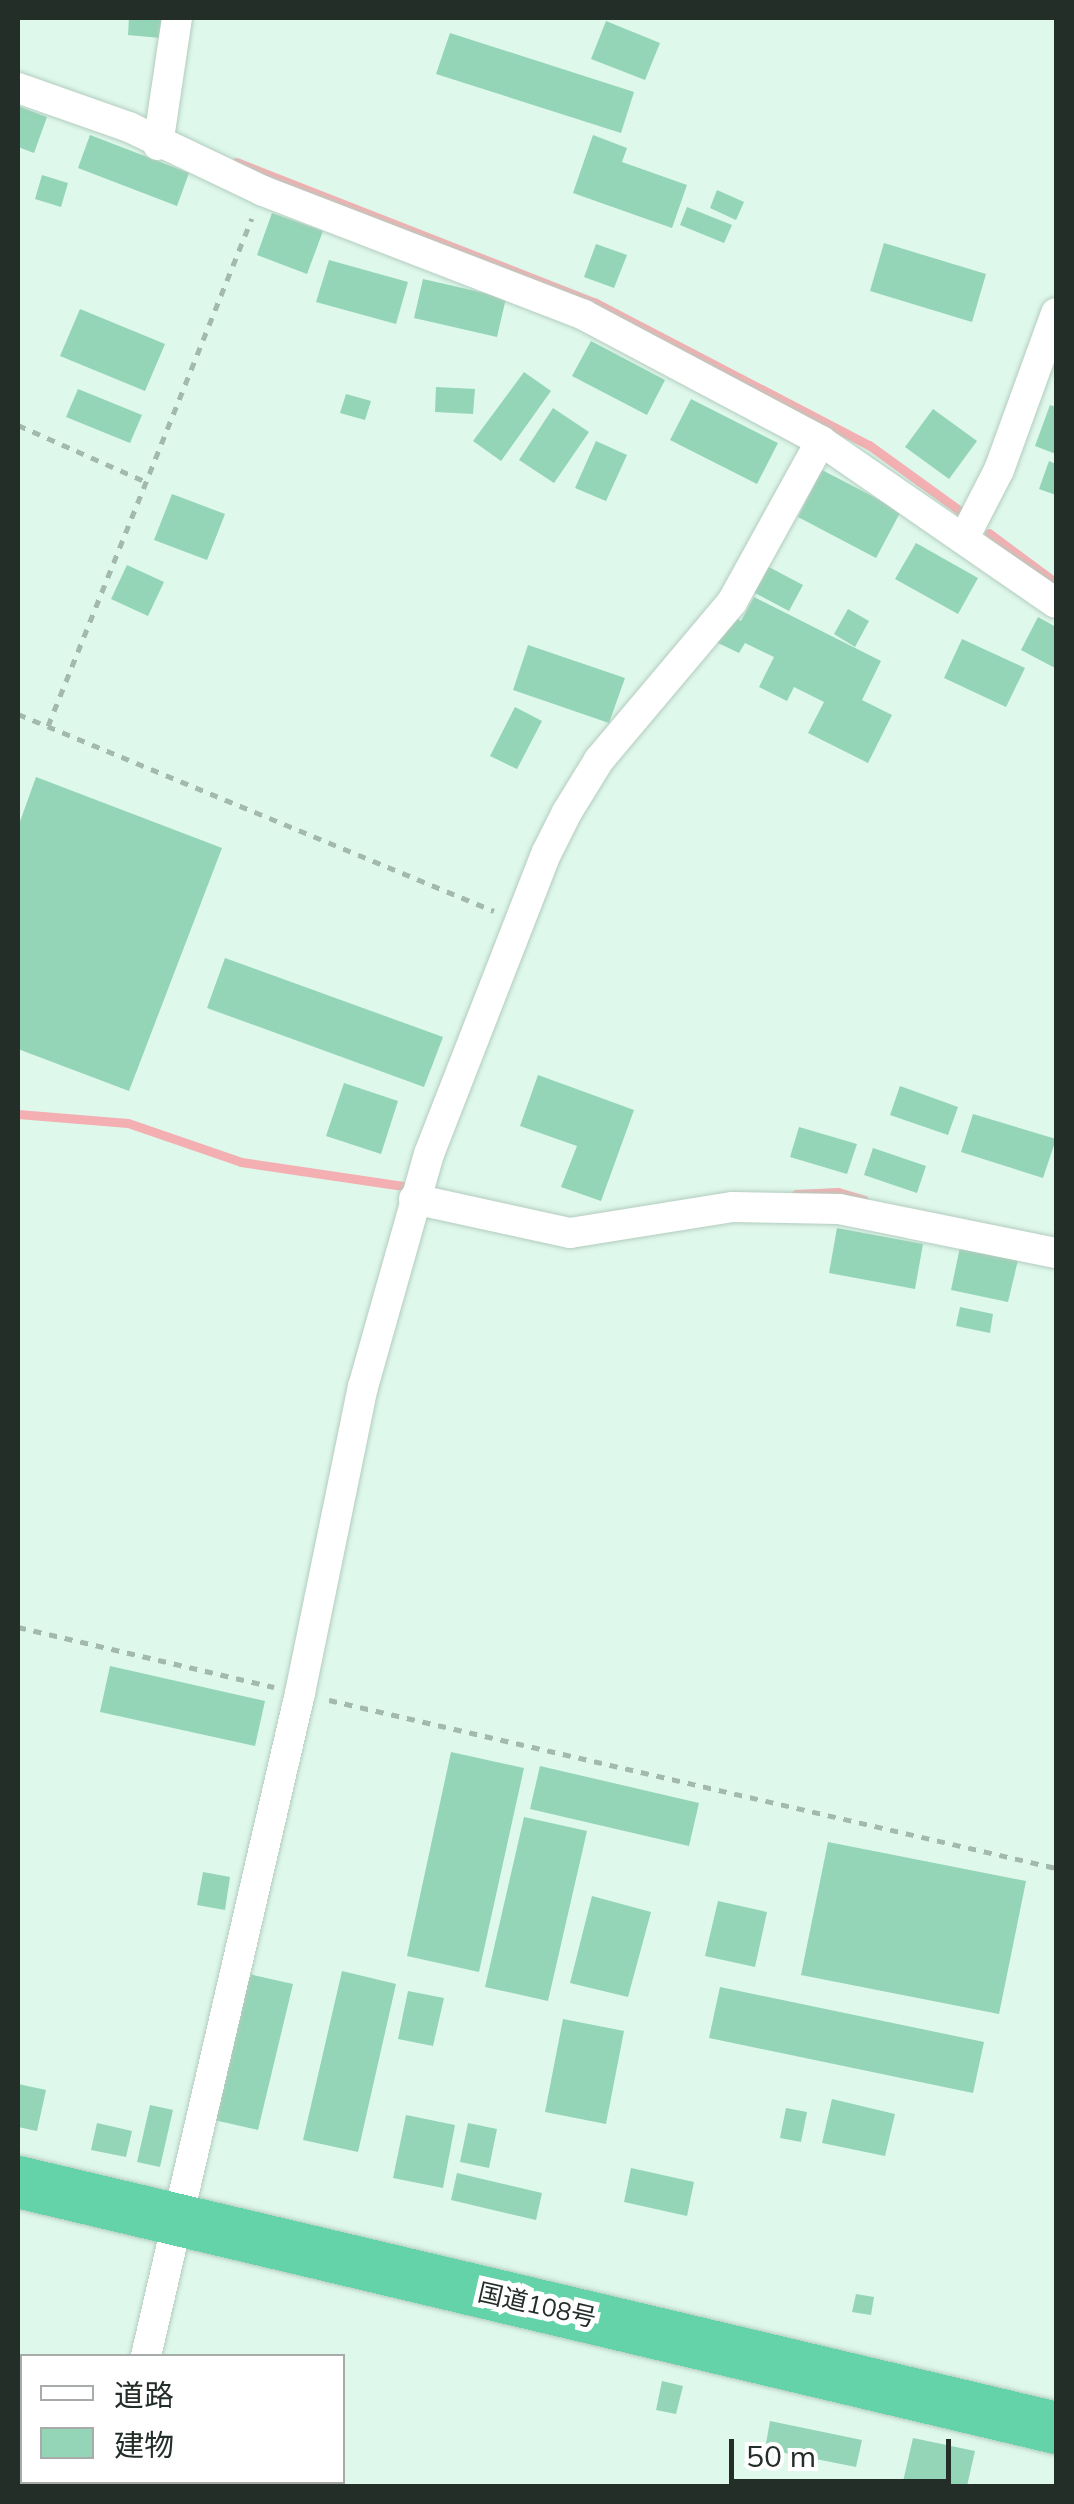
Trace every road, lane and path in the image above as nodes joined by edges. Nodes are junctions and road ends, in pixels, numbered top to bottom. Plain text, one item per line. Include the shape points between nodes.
1 (177, 18) edge
2 (18, 88) edge
3 (158, 145) junction
4 (263, 191) junction
5 (1056, 313) edge
6 (18, 425) edge
7 (821, 441) junction
8 (149, 483) junction
9 (964, 538) junction
10 (1056, 604) edge
11 (18, 714) edge
12 (48, 726) junction
13 (520, 922) junction
14 (414, 1199) junction
15 (1056, 1253) edge
16 (18, 1627) edge
17 (300, 1693) junction
18 (1056, 1868) edge
19 (18, 2182) edge
20 (180, 2220) junction
21 (146, 2354) edge
22 (1056, 2428) edge

1 - 3 street
2 - 3 street
3 - 4 street
4 - 7 street via 584,315
4 - 8 path
5 - 9 street via 999,470
6 - 8 path
7 - 9 street
7 - 13 street via 732,602 583,786
8 - 12 path
9 - 10 street
11 - 12 path
12 - 13 path
13 - 14 street
14 - 15 street via 570,1233 733,1207 839,1209
14 - 17 street via 363,1387
16 - 17 path
17 - 18 path
17 - 20 street
19 - 20 highway, 国道108号
20 - 21 street
20 - 22 highway, 国道108号

